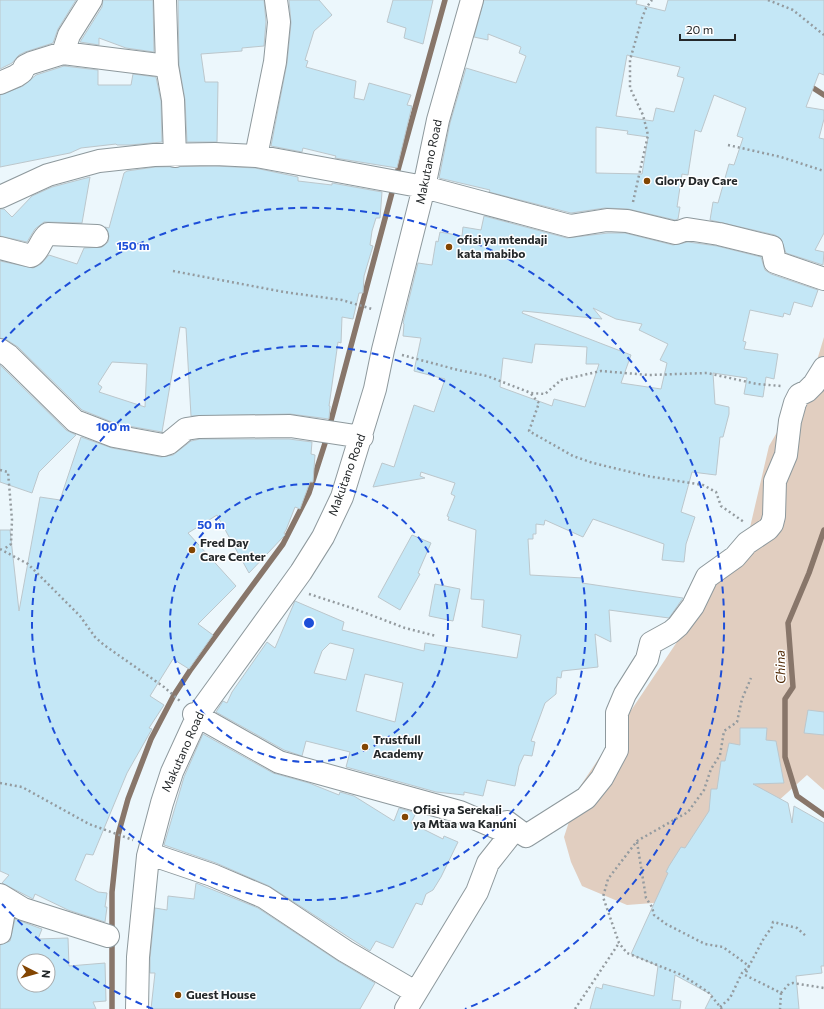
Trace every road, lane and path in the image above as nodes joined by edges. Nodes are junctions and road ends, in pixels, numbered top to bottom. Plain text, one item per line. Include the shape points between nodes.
1 (91, 0) edge
2 (165, 0) edge
3 (276, 0) edge
4 (472, 0) edge
5 (652, 0) edge
6 (768, 0) edge
7 (824, 35) edge
8 (63, 53) junction
9 (167, 66) junction
10 (0, 83) edge
11 (728, 145) dead end
12 (175, 156) junction
13 (256, 156) junction
14 (824, 170) edge
15 (424, 187) junction
16 (0, 197) edge
17 (628, 221) junction
18 (97, 236) dead end
19 (0, 248) edge
20 (173, 271) dead end
21 (824, 279) edge
22 (392, 315) junction
23 (0, 350) edge
24 (383, 350) junction
25 (824, 368) edge
26 (531, 393) junction
27 (799, 395) junction
28 (362, 437) junction
29 (0, 470) edge
30 (760, 533) junction
31 (2, 549) edge
32 (290, 588) junction
33 (436, 636) dead end
34 (751, 678) dead end
35 (196, 715) junction
36 (0, 784) edge
37 (511, 834) junction
38 (637, 841) junction
39 (149, 851) junction
40 (3, 898) edge
41 (0, 933) edge
42 (108, 936) dead end
43 (807, 937) dead end
44 (619, 943) junction
45 (749, 966) junction
46 (824, 988) edge
47 (781, 993) junction
48 (411, 1001) edge
49 (721, 1008) edge
50 (137, 1009) edge
51 (574, 1009) edge
52 (780, 1009) edge

1 - 8 street via 69,35
2 - 9 street
3 - 13 street via 279,22 275,62
4 - 15 street, Makutano Road via 438,120
5 - 17 path via 642,18 630,60 630,88 643,115 648,135
6 - 7 path via 793,10
8 - 9 street
8 - 10 street via 31,63 16,76
9 - 12 street via 173,100
11 - 14 path
12 - 13 street
12 - 16 street via 154,155 83,165 48,175
13 - 15 street
15 - 17 street via 570,226 608,220
15 - 22 street, Makutano Road
17 - 21 street via 676,233 687,229 719,234 772,247 775,262
18 - 19 street via 48,234 37,252 31,256
20 - 22 path via 342,300
22 - 24 street, Makutano Road
23 - 28 street via 10,356 75,421 121,438 163,445 186,429 244,426 290,426
24 - 26 path via 487,376
24 - 28 street, Makutano Road
25 - 27 street via 807,391
26 - 27 path via 546,394 561,380 601,371 649,375 707,373 756,384 787,387
26 - 30 path via 539,403 529,431 573,456 593,463 647,476 703,485 716,492 721,506
27 - 30 street via 790,421 785,458 775,481 774,520 768,529
28 - 32 street, Makutano Road via 342,497 326,531
29 - 31 path via 8,472 12,520 11,544
30 - 37 street via 735,557 707,577 693,606 675,630 651,643 647,659 625,694 617,713 617,750 602,778 586,798 526,836 507,822
31 - 35 path via 28,564 80,616 104,645 164,687
32 - 33 path via 405,628
32 - 35 street, Makutano Road
34 - 38 path via 742,699 737,722 724,731 720,755 710,769 704,790 688,812
35 - 37 street via 279,762 460,812
35 - 39 street, Makutano Road via 172,772
36 - 39 path via 22,787 89,824
37 - 48 street via 488,863 477,892
38 - 44 path via 608,879 603,897
38 - 45 path via 646,898 654,915 705,944 723,947
39 - 48 street via 150,854 181,863 264,897
39 - 50 street, Makutano Road via 138,956
40 - 41 street
40 - 42 street via 24,909
43 - 45 path via 797,928 773,922
44 - 49 path via 627,953 688,978 708,992
44 - 51 path
45 - 47 path via 745,975
45 - 49 path
46 - 47 path via 793,983
47 - 52 path

